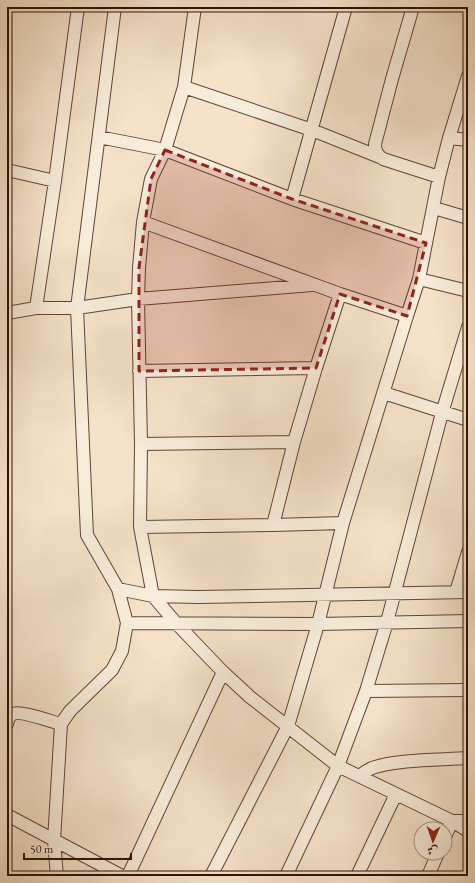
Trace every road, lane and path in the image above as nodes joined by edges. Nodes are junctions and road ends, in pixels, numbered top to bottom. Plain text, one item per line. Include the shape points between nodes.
1 (78, 7) edge
2 (115, 7) edge
3 (195, 7) edge
4 (346, 7) edge
5 (412, 7) edge
6 (468, 76) edge
7 (184, 87) junction
8 (312, 130) junction
9 (99, 137) junction
10 (449, 138) junction
11 (468, 140) edge
12 (165, 150) junction
13 (383, 159) junction
14 (7, 170) edge
15 (439, 177) junction
16 (55, 181) junction
17 (292, 199) junction
18 (434, 208) junction
19 (468, 218) edge
20 (143, 222) junction
21 (426, 243) junction
22 (419, 279) junction
23 (315, 284) junction
24 (468, 291) edge
25 (340, 294) junction
26 (138, 299) junction
27 (36, 308) junction
28 (77, 308) junction
29 (7, 313) edge
30 (407, 316) junction
31 (468, 326) edge
32 (316, 368) junction
33 (139, 371) junction
34 (384, 393) junction
35 (442, 413) junction
36 (468, 420) edge
37 (294, 442) junction
38 (141, 444) junction
39 (343, 523) junction
40 (273, 525) junction
41 (140, 527) junction
42 (468, 552) edge
43 (118, 589) junction
44 (462, 592) edge
45 (393, 594) junction
46 (326, 595) junction
47 (153, 596) junction
48 (468, 621) edge
49 (386, 622) junction
50 (127, 623) junction
51 (176, 623) junction
52 (318, 624) junction
53 (223, 672) junction
54 (468, 690) edge
55 (366, 691) junction
56 (7, 724) edge
57 (61, 724) junction
58 (288, 726) junction
59 (468, 758) edge
60 (338, 766) junction
61 (359, 776) junction
62 (396, 794) junction
63 (7, 815) edge
64 (452, 821) edge
65 (453, 821) edge
66 (468, 821) edge
67 (453, 822) edge
68 (468, 831) edge
69 (54, 841) junction
70 (435, 861) edge
71 (57, 876) edge
72 (122, 876) edge
73 (128, 876) edge
74 (211, 876) edge
75 (286, 876) edge
76 (357, 876) edge
77 (428, 876) edge

1 - 16 street
2 - 9 street
3 - 7 street
4 - 8 street
5 - 13 street via 375,144 377,153
6 - 10 street
7 - 8 street
7 - 12 street
8 - 13 street
8 - 17 street
9 - 12 street
9 - 28 street
10 - 11 street
10 - 15 street
12 - 17 street
12 - 20 street via 150,179
13 - 15 street
14 - 16 street
15 - 18 street
16 - 27 street
17 - 21 street
18 - 19 street
18 - 21 street
20 - 23 street
20 - 26 street
21 - 22 street
22 - 24 street
22 - 30 street
23 - 25 street
23 - 26 street
25 - 30 street
25 - 32 street
26 - 28 street
26 - 33 street
27 - 28 street
27 - 29 street
28 - 43 street via 87,535
30 - 34 street
31 - 35 street
32 - 33 street
32 - 37 street
33 - 38 street
34 - 35 street
34 - 39 street
35 - 36 street
35 - 45 street
37 - 38 street
37 - 40 street
38 - 41 street
39 - 40 street
39 - 46 street
40 - 41 street
41 - 47 street
42 - 44 street
43 - 47 street
43 - 50 street
44 - 45 street
45 - 46 street
45 - 49 street
46 - 47 street via 198,598
46 - 52 street
47 - 51 street
48 - 49 street
49 - 52 street
49 - 55 street
50 - 51 street
50 - 57 street via 122,651 112,670 70,711
51 - 52 street
51 - 53 street
52 - 58 street
53 - 58 street
53 - 73 street
54 - 55 street
55 - 60 street
56 - 57 street via 8,718 16,713
57 - 69 street
58 - 60 street
58 - 74 street
59 - 61 street via 380,766
60 - 61 street
60 - 75 street
61 - 62 street
62 - 64 street
62 - 76 street
63 - 69 street
65 - 66 street
67 - 68 street
69 - 71 street
69 - 72 street
70 - 77 street

